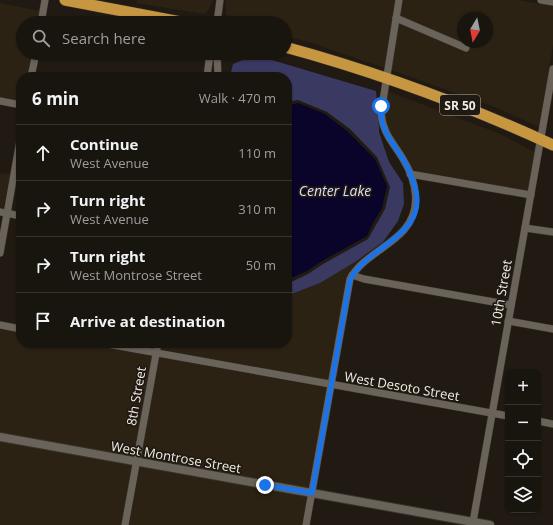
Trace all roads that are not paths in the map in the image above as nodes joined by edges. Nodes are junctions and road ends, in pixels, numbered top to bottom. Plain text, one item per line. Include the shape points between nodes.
1 (45, 0) edge
2 (64, 0) edge
3 (220, 0) edge
4 (399, 0) edge
5 (541, 0) edge
6 (553, 2) edge
7 (42, 16) edge
8 (149, 16) edge
9 (218, 16) edge
10 (396, 18) junction
11 (457, 44) edge
12 (292, 49) edge
13 (35, 60) edge
14 (209, 60) edge
15 (217, 60) edge
16 (553, 69) edge
17 (32, 72) edge
18 (208, 72) edge
19 (218, 72) edge
20 (386, 78) junction
21 (0, 101) edge
22 (16, 104) edge
23 (541, 139) junction
24 (553, 145) edge
25 (16, 158) edge
26 (410, 174) junction
27 (531, 195) junction
28 (4, 213) edge
29 (16, 215) edge
30 (525, 228) junction
31 (553, 232) edge
32 (0, 253) edge
33 (352, 275) junction
34 (511, 305) junction
35 (508, 321) junction
36 (0, 325) edge
37 (16, 328) edge
38 (553, 330) edge
39 (129, 348) edge
40 (157, 348) edge
41 (156, 353) junction
42 (331, 385) junction
43 (491, 414) junction
44 (505, 416) edge
45 (541, 422) edge
46 (553, 424) edge
47 (0, 437) edge
48 (137, 463) junction
49 (312, 493) junction
50 (473, 522) junction
51 (125, 525) edge
52 (306, 525) edge
53 (490, 525) edge

1 - 7 street
2 - 8 highway
3 - 9 street
4 - 10 street
5 - 6 street
10 - 11 street
10 - 20 street
12 - 20 highway, SR 50
13 - 17 street
14 - 18 street
15 - 19 street
16 - 23 street, 10th Street
20 - 23 highway, SR 50 via 464,106
20 - 26 street via 381,106 382,123
21 - 22 street
23 - 24 highway, SR 50
23 - 27 street, 10th Street
25 - 28 street
26 - 27 street
26 - 33 street via 416,201 409,223 394,240
27 - 30 street, 10th Street
28 - 29 street
28 - 32 street
30 - 31 street
30 - 34 street, 10th Street
33 - 34 street
33 - 42 street via 347,289
34 - 35 street, 10th Street
35 - 38 street
35 - 43 street, 10th Street
36 - 37 street
39 - 41 street, West Desoto Street
40 - 41 street, 8th Street
41 - 42 street, West Desoto Street
41 - 48 street, 8th Street
42 - 43 street, West Desoto Street
42 - 49 street
43 - 44 street, West Desoto Street
43 - 50 street, 10th Street
45 - 46 street
47 - 48 street, West Montrose Street
48 - 49 street, West Montrose Street
48 - 51 street, 8th Street
49 - 50 street, West Montrose Street
49 - 52 street
50 - 53 street, West Montrose Street

